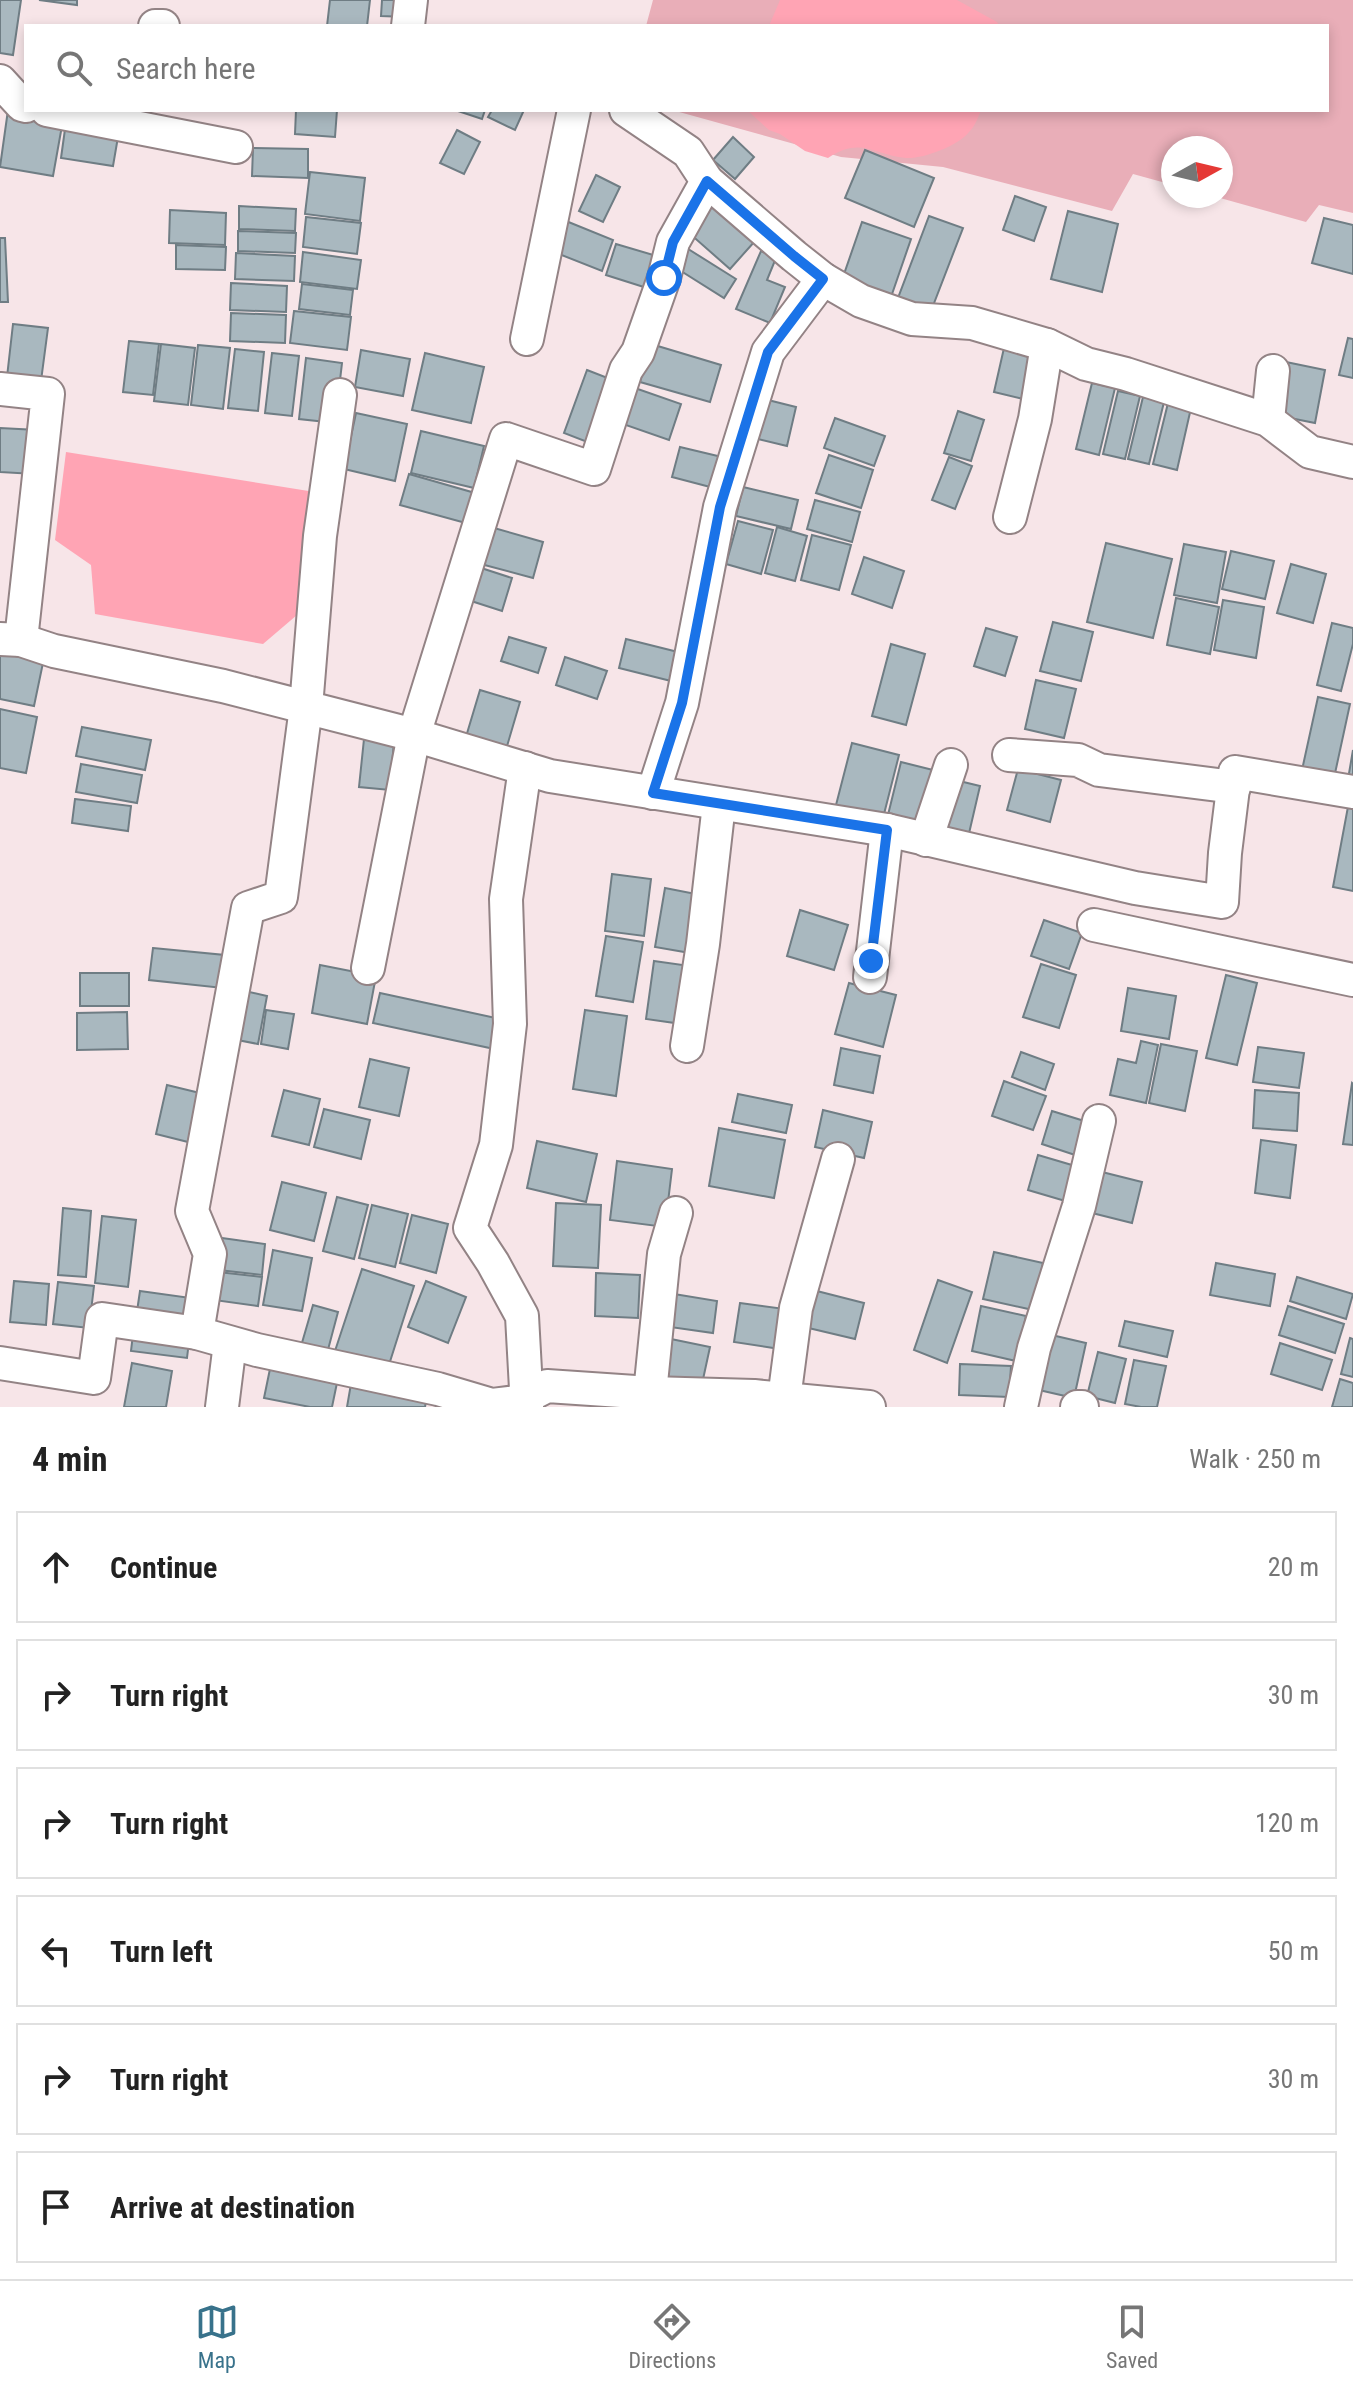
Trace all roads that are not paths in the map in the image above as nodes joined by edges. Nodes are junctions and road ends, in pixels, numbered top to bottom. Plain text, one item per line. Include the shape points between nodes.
1 (411, 0) edge
2 (408, 24) edge
3 (68, 112) edge
4 (574, 112) edge
5 (629, 112) edge
6 (129, 118) edge
7 (236, 147) dead end
8 (707, 181) junction
9 (823, 279) junction
10 (527, 339) dead end
11 (1047, 345) junction
12 (1273, 371) dead end
13 (0, 389) edge
14 (340, 395) dead end
15 (1268, 420) junction
16 (1353, 462) edge
17 (1010, 517) dead end
18 (10, 640) edge
19 (306, 707) junction
20 (414, 735) junction
21 (1009, 755) dead end
22 (951, 765) dead end
23 (525, 768) junction
24 (1234, 787) junction
25 (1353, 792) edge
26 (653, 793) junction
27 (719, 804) junction
28 (887, 830) junction
29 (926, 840) junction
30 (1094, 925) dead end
31 (368, 968) dead end
32 (870, 977) dead end
33 (1353, 980) edge
34 (687, 1046) dead end
35 (1099, 1121) dead end
36 (838, 1159) dead end
37 (676, 1213) dead end
38 (197, 1333) junction
39 (230, 1343) junction
40 (0, 1363) edge
41 (650, 1393) junction
42 (527, 1401) edge
43 (764, 1401) edge
44 (222, 1407) edge
45 (869, 1407) edge
46 (1021, 1407) edge

1 - 2 street
3 - 6 street
4 - 10 street
5 - 8 street via 688,152
6 - 7 street
8 - 9 street
8 - 20 street via 673,242 594,469 506,439
9 - 11 street via 861,301 912,319 972,323
9 - 26 street via 768,352 720,507 682,703
11 - 15 street via 1086,364
11 - 17 street
12 - 15 street
13 - 18 street via 48,394
14 - 19 street via 320,536
15 - 16 street via 1310,452
18 - 19 street
19 - 20 street
19 - 38 street via 281,897 248,908 192,1211 210,1254
20 - 23 street
20 - 31 street
21 - 24 street via 1078,760 1099,770
22 - 29 street
23 - 26 street
23 - 42 street via 506,899 510,1024 498,1130 470,1228 522,1316
24 - 25 street via 1235,772
24 - 29 street via 1222,902 1135,888
26 - 27 street
27 - 28 street
27 - 34 street
28 - 29 street
28 - 32 street
30 - 33 street
35 - 46 street
36 - 43 street
37 - 41 street via 664,1254
38 - 39 street
38 - 40 street via 102,1319 94,1378
39 - 42 street via 492,1405
39 - 44 street
41 - 42 street via 547,1386
41 - 43 street
43 - 45 street

